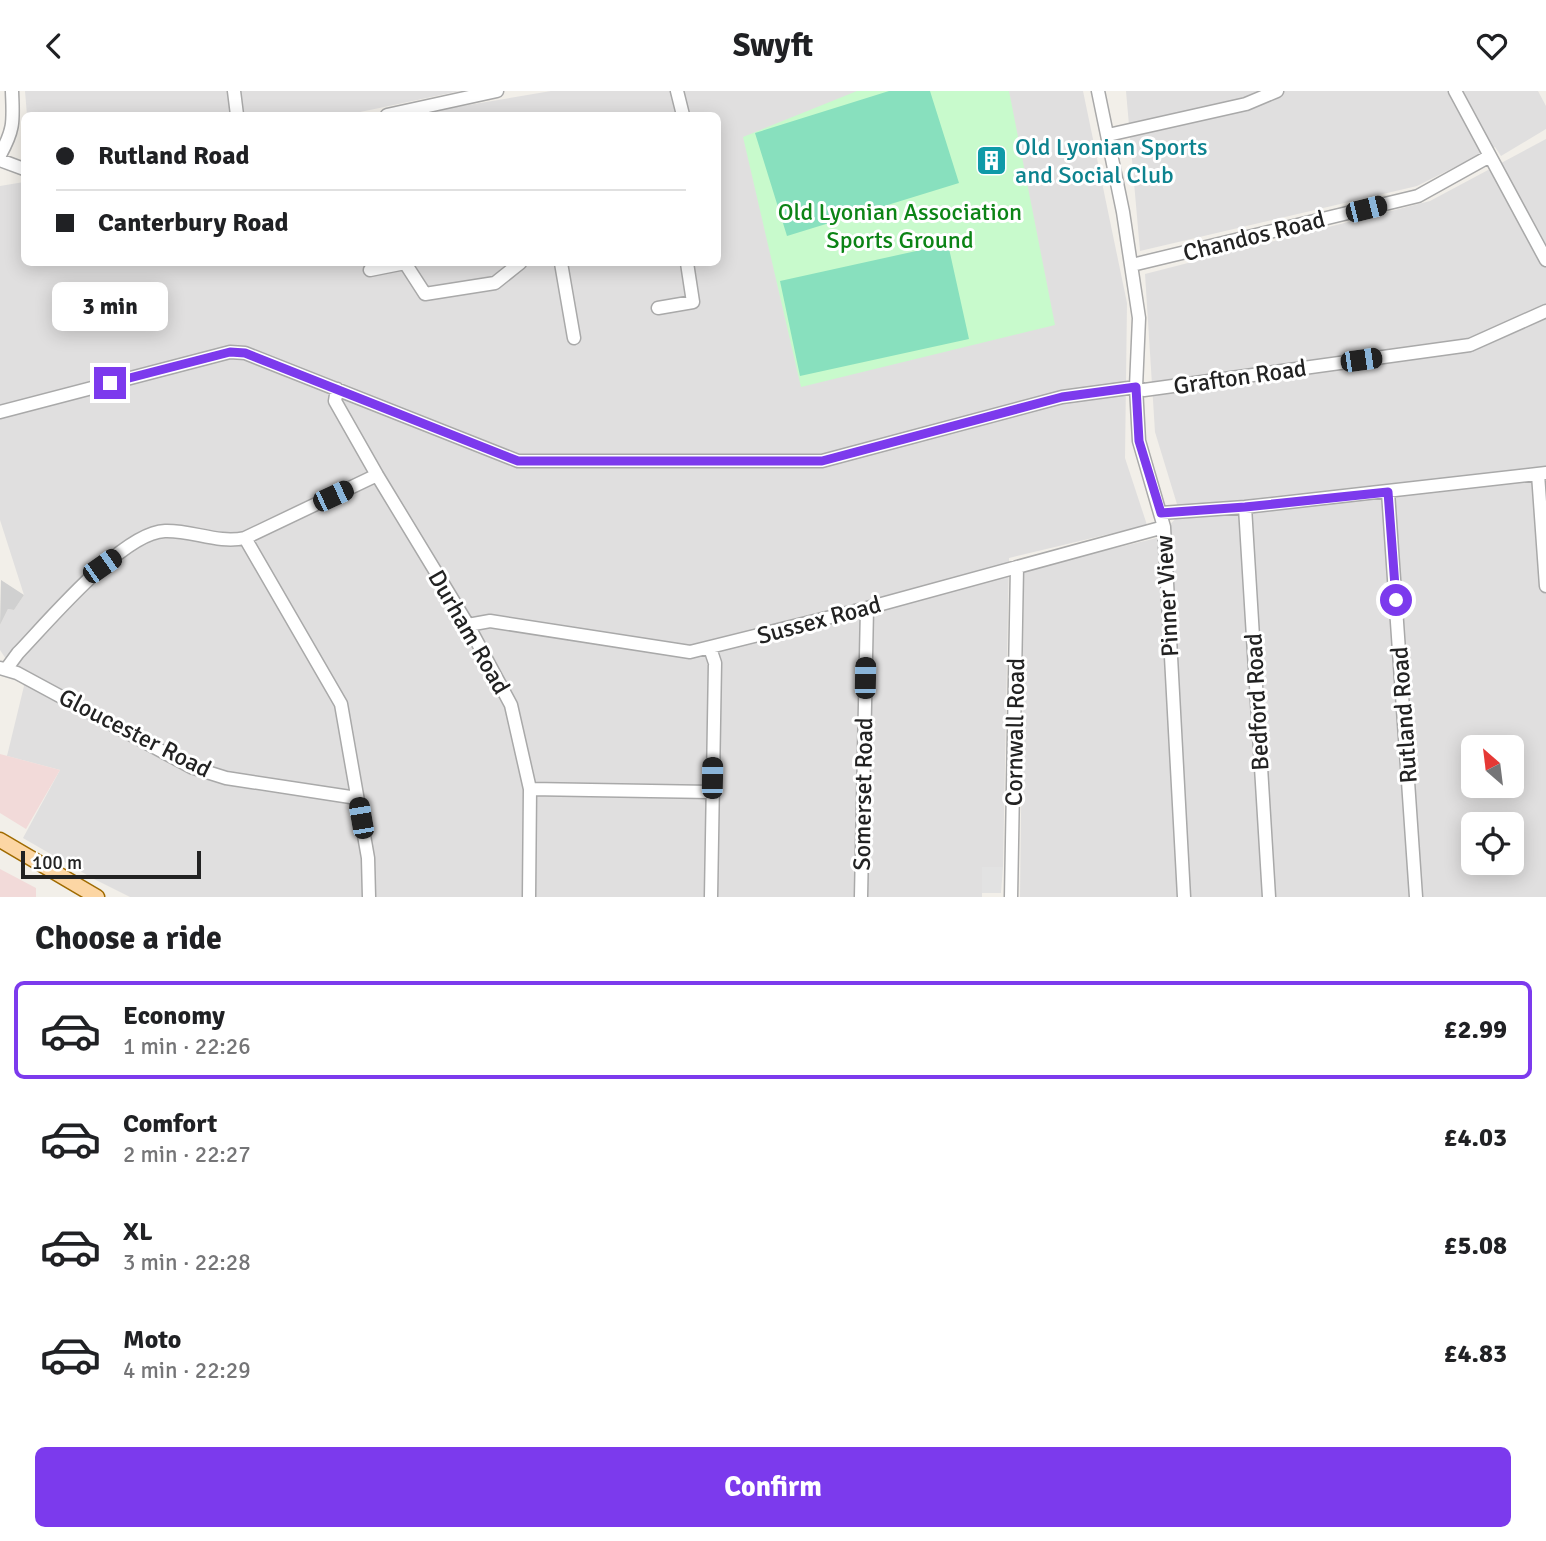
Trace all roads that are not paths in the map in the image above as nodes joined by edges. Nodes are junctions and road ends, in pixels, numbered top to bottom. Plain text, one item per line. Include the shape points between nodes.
1 (12, 91) edge
2 (234, 91) edge
3 (497, 91) edge
4 (677, 91) edge
5 (1098, 91) edge
6 (1278, 91) edge
7 (1455, 91) edge
8 (237, 112) edge
9 (401, 112) edge
10 (682, 112) edge
11 (1108, 135) junction
12 (1489, 156) junction
13 (0, 157) edge
14 (21, 168) edge
15 (1546, 260) edge
16 (1132, 265) junction
17 (390, 266) edge
18 (407, 266) edge
19 (516, 266) edge
20 (562, 266) edge
21 (687, 266) edge
22 (370, 270) dead end
23 (658, 308) dead end
24 (1546, 311) edge
25 (574, 338) dead end
26 (1136, 387) junction
27 (337, 389) junction
28 (0, 412) edge
29 (1542, 474) edge
30 (377, 475) junction
31 (1388, 492) junction
32 (1245, 507) junction
33 (1161, 513) junction
34 (1164, 527) junction
35 (245, 538) junction
36 (1017, 567) junction
37 (1546, 586) edge
38 (867, 608) junction
39 (468, 625) junction
40 (710, 648) junction
41 (4, 668) edge
42 (530, 789) junction
43 (711, 792) junction
44 (357, 798) junction
45 (0, 840) edge
46 (97, 897) edge
47 (369, 897) edge
48 (529, 897) edge
49 (711, 897) edge
50 (861, 897) edge
51 (1011, 897) edge
52 (1184, 897) edge
53 (1269, 897) edge
54 (1416, 897) edge

1 - 13 street via 13,126
2 - 8 street
3 - 9 street
4 - 10 street
5 - 11 street, Pinner View
6 - 11 street via 1246,104
7 - 12 street
11 - 16 street, Pinner View
12 - 15 street
12 - 16 street, Chandos Road via 1418,196
13 - 14 street
16 - 26 street, Pinner View via 1139,319
17 - 22 street
18 - 19 street via 425,294 495,283
20 - 25 street
21 - 23 street via 693,302
24 - 26 street, Grafton Road via 1470,345 1144,390
26 - 27 street, Grafton Road via 1062,397 822,461 518,461
26 - 33 street, Pinner View via 1139,441
27 - 28 street, Grafton Road via 245,353 230,352
27 - 30 street, Durham Road via 335,401
29 - 31 street
29 - 37 street
30 - 35 street
30 - 39 street, Durham Road
31 - 32 street
31 - 54 street, Rutland Road
32 - 33 street
32 - 53 street, Bedford Road
33 - 34 street, Pinner View
34 - 36 street, Sussex Road
34 - 52 street, Pinner View
35 - 41 street via 164,531 145,536 102,566
35 - 44 street via 341,704
36 - 38 street, Sussex Road
36 - 51 street, Cornwall Road
38 - 40 street, Sussex Road
38 - 50 street, Somerset Road
39 - 40 street, Sussex Road via 490,621 690,652
39 - 42 street, Durham Road via 510,705
40 - 43 street via 715,663
41 - 44 street, Gloucester Road via 191,767 226,778
42 - 43 street
42 - 48 street, Durham Road
43 - 49 street
44 - 47 street via 368,858
45 - 46 main road

